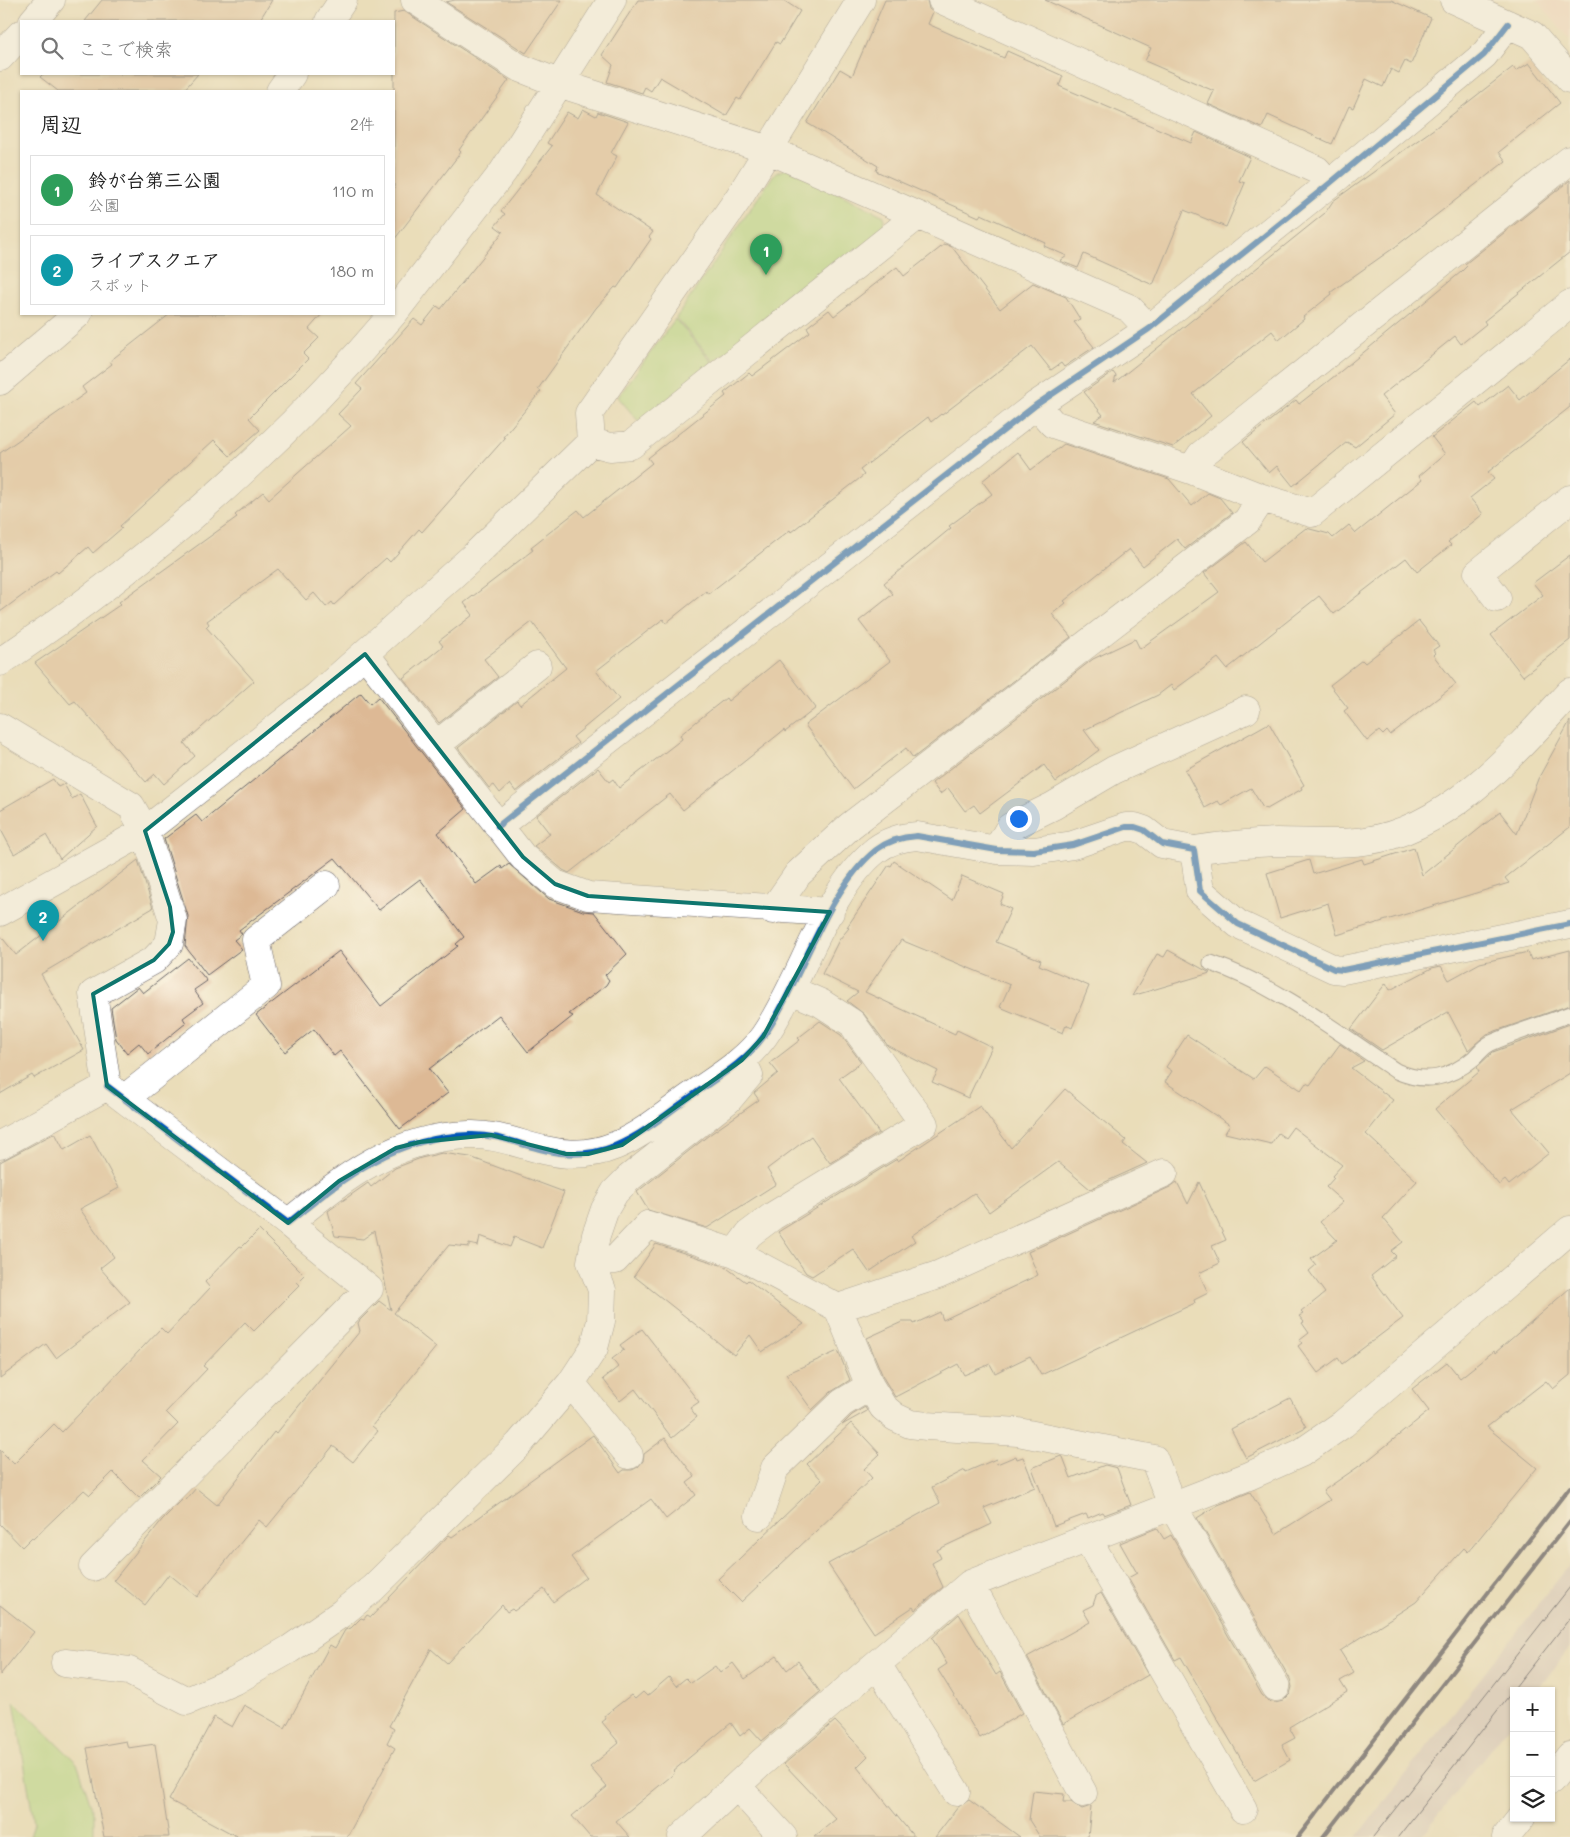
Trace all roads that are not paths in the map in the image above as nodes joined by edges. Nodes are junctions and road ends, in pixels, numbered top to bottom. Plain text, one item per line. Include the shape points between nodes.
1 (51, 0) edge
2 (343, 0) edge
3 (415, 0) edge
4 (612, 0) edge
5 (861, 0) edge
6 (942, 0) edge
7 (1454, 0) edge
8 (34, 20) edge
9 (330, 20) edge
10 (1508, 24) junction
11 (20, 35) edge
12 (0, 57) edge
13 (291, 75) edge
14 (1570, 78) edge
15 (560, 84) junction
16 (281, 90) edge
17 (769, 150) junction
18 (1570, 160) edge
19 (1330, 184) junction
20 (917, 216) junction
21 (1570, 304) edge
22 (395, 310) edge
23 (77, 315) edge
24 (391, 315) edge
25 (1149, 329) junction
26 (0, 381) edge
27 (1036, 405) junction
28 (591, 442) junction
29 (1192, 470) junction
30 (1262, 498) junction
31 (1570, 499) edge
32 (1497, 598) dead end
33 (365, 654) junction
34 (0, 662) edge
35 (536, 666) dead end
36 (1570, 692) edge
37 (1246, 710) dead end
38 (0, 728) edge
39 (436, 745) junction
40 (498, 826) junction
41 (145, 831) junction
42 (997, 850) junction
43 (1194, 850) junction
44 (326, 885) dead end
45 (773, 910) junction
46 (0, 912) edge
47 (830, 912) junction
48 (1570, 924) edge
49 (1211, 962) dead end
50 (791, 990) junction
51 (1570, 1014) edge
52 (742, 1060) junction
53 (115, 1092) junction
54 (0, 1145) edge
55 (1164, 1173) dead end
56 (288, 1223) junction
57 (1570, 1230) edge
58 (735, 1253) junction
59 (592, 1262) junction
60 (838, 1308) junction
61 (571, 1383) junction
62 (870, 1386) junction
63 (629, 1455) dead end
64 (1172, 1506) junction
65 (759, 1516) dead end
66 (1087, 1538) junction
67 (93, 1567) dead end
68 (970, 1584) junction
69 (65, 1663) dead end
70 (877, 1664) junction
71 (1276, 1687) dead end
72 (1570, 1756) edge
73 (1553, 1777) edge
74 (737, 1786) junction
75 (956, 1792) dead end
76 (1083, 1793) dead end
77 (1243, 1810) dead end
78 (1518, 1822) edge
79 (682, 1837) edge
80 (783, 1837) edge
81 (1506, 1837) edge

1 - 8 main road
2 - 9 main road
3 - 15 main road via 506,60
4 - 15 main road
5 - 17 main road
6 - 19 main road via 1317,170
7 - 10 main road
10 - 14 main road via 1532,35
10 - 19 main road via 1484,55
11 - 12 main road
13 - 16 main road
15 - 17 main road
15 - 22 main road via 503,172
17 - 20 main road
17 - 28 main road via 589,412
18 - 29 main road via 1201,455
19 - 25 main road
20 - 25 main road via 1129,308
20 - 28 main road via 631,444 610,447
21 - 30 main road via 1312,513
23 - 26 main road
24 - 34 main road via 315,402 220,492 114,582
25 - 27 main road
27 - 29 main road via 1053,424
27 - 40 main road
28 - 33 main road via 474,556
29 - 30 main road
30 - 45 main road via 1247,521 850,826 798,874
31 - 32 main road via 1478,573
33 - 39 main road
33 - 41 main road via 318,696
35 - 39 main road
36 - 43 main road via 1483,781 1424,822 1389,836 1364,841 1274,842
37 - 42 main road via 1114,770 1010,828
38 - 41 main road via 132,806
39 - 40 main road
40 - 45 main road via 539,872 575,893
41 - 46 main road
41 - 53 main road via 170,907 173,932 170,944 154,960 92,994
42 - 43 main road via 1034,851 1135,827 1162,844
42 - 47 main road via 917,836 888,842 850,880
43 - 48 main road via 1200,892 1238,924 1334,969 1343,970
44 - 53 main road via 256,940 266,986
45 - 47 main road
47 - 50 main road
49 - 51 lane via 1240,973 1287,999 1396,1071 1412,1078 1426,1080 1448,1074 1472,1060 1488,1044
50 - 52 main road via 763,1037
50 - 58 main road via 821,1003 852,1023 924,1124 773,1216 749,1234
52 - 56 main road via 622,1145 604,1151 566,1154 491,1135 420,1142 396,1148 339,1181
52 - 59 main road via 749,1074 740,1088 615,1192 596,1235
53 - 54 main road
53 - 56 main road
55 - 60 main road via 938,1275
56 - 67 main road via 369,1289
57 - 64 main road via 1321,1440 1279,1464
58 - 59 main road via 648,1225 615,1260
58 - 60 main road
59 - 61 main road via 602,1290 601,1321 594,1348
60 - 62 main road
61 - 63 main road
61 - 69 main road via 519,1444 373,1588 290,1649 236,1680 187,1701 129,1671
62 - 64 main road via 883,1408 910,1424 1018,1432 1154,1459
62 - 65 main road via 842,1403 775,1468
64 - 66 main road
64 - 71 main road
66 - 68 main road
66 - 77 main road
68 - 70 main road
68 - 76 main road
70 - 74 main road
70 - 75 main road
72 - 73 main road
74 - 79 main road
74 - 80 main road
78 - 81 main road

